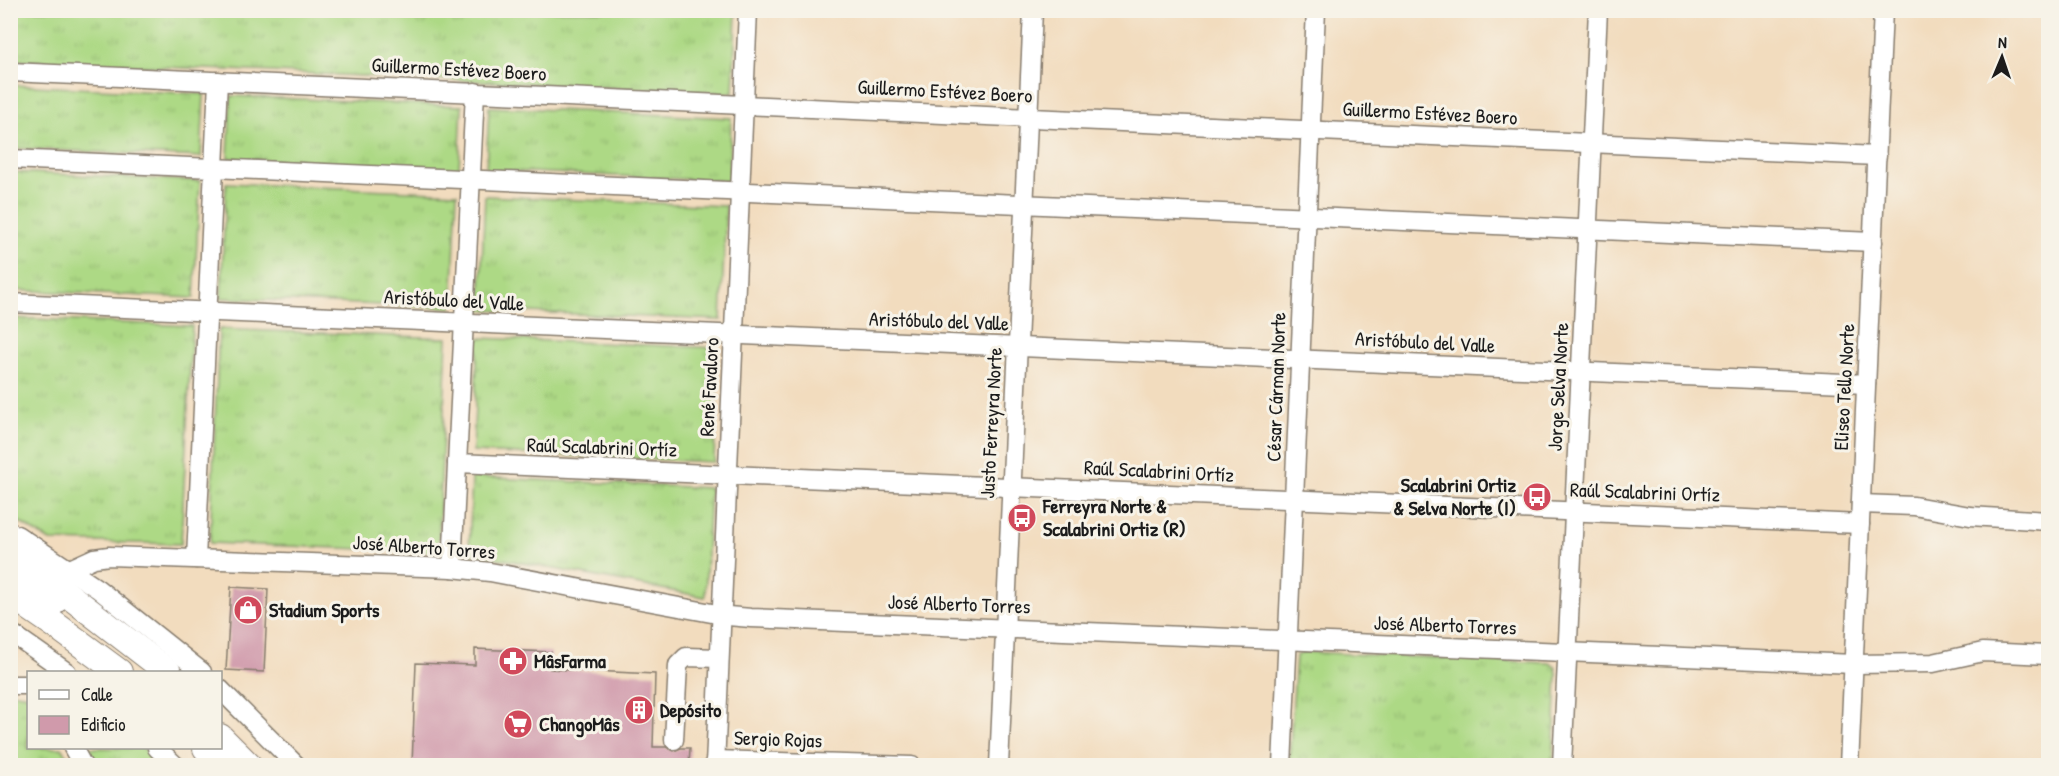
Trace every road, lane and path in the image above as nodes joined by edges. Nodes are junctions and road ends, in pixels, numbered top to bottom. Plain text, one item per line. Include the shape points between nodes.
1 (748, 10) edge
2 (1033, 10) edge
3 (1316, 10) edge
4 (1598, 10) edge
5 (1883, 10) edge
6 (10, 72) edge
7 (218, 81) junction
8 (475, 92) junction
9 (744, 105) junction
10 (1028, 118) junction
11 (1310, 130) junction
12 (1592, 143) junction
13 (1877, 156) junction
14 (10, 159) edge
15 (214, 168) junction
16 (471, 180) junction
17 (740, 192) junction
18 (1024, 204) junction
19 (1306, 216) junction
20 (1588, 229) junction
21 (1873, 242) junction
22 (10, 303) edge
23 (207, 311) junction
24 (464, 323) junction
25 (734, 334) junction
26 (1017, 347) junction
27 (1300, 359) junction
28 (1581, 371) junction
29 (1866, 384) junction
30 (457, 463) junction
31 (728, 475) junction
32 (1010, 487) junction
33 (1294, 500) junction
34 (1861, 504) junction
35 (1574, 512) junction
36 (2049, 521) edge
37 (1860, 524) junction
38 (10, 531) edge
39 (10, 536) edge
40 (196, 559) junction
41 (452, 568) junction
42 (70, 569) junction
43 (10, 572) edge
44 (10, 594) edge
45 (10, 610) edge
46 (721, 615) junction
47 (1005, 629) junction
48 (10, 632) edge
49 (1287, 640) junction
50 (1568, 652) junction
51 (2049, 655) edge
52 (719, 658) junction
53 (1854, 664) junction
54 (59, 670) edge
55 (98, 671) edge
56 (118, 671) edge
57 (147, 671) edge
58 (167, 671) edge
59 (201, 671) edge
60 (10, 685) edge
61 (27, 685) edge
62 (222, 691) edge
63 (674, 740) dead end
64 (222, 743) edge
65 (74, 749) edge
66 (159, 749) edge
67 (220, 749) edge
68 (715, 763) edge
69 (83, 765) edge
70 (176, 765) edge
71 (224, 765) edge
72 (249, 765) edge
73 (297, 765) edge
74 (912, 765) edge
75 (999, 765) edge
76 (1282, 765) edge
77 (1562, 765) edge
78 (1849, 765) edge

1 - 9 street, René Favaloro
2 - 10 street, Justo Ferreyra Norte
3 - 11 street, César Cárman Norte
4 - 12 street, Jorge Selva Norte
5 - 13 street, Eliseo Tello Norte
6 - 7 street, Guillermo Estévez Boero
7 - 8 street, Guillermo Estévez Boero
7 - 15 street
8 - 9 street, Guillermo Estévez Boero
8 - 16 street
9 - 10 street, Guillermo Estévez Boero
9 - 17 street, René Favaloro
10 - 11 street, Guillermo Estévez Boero
10 - 18 street, Justo Ferreyra Norte
11 - 12 street, Guillermo Estévez Boero
11 - 19 street, César Cárman Norte
12 - 13 street, Guillermo Estévez Boero
12 - 20 street, Jorge Selva Norte
13 - 21 street, Eliseo Tello Norte
14 - 15 street
15 - 16 street
15 - 23 street
16 - 17 street
16 - 24 street
17 - 18 street
17 - 25 street, René Favaloro
18 - 19 street
18 - 26 street, Justo Ferreyra Norte
19 - 20 street
19 - 27 street, César Cárman Norte
20 - 21 street
20 - 28 street, Jorge Selva Norte
21 - 29 street, Eliseo Tello Norte
22 - 23 street, Aristóbulo del Valle
23 - 24 street, Aristóbulo del Valle
23 - 40 street
24 - 25 street, Aristóbulo del Valle
24 - 30 street
25 - 26 street, Aristóbulo del Valle
25 - 31 street, René Favaloro
26 - 27 street, Aristóbulo del Valle
26 - 32 street, Justo Ferreyra Norte
27 - 28 street, Aristóbulo del Valle
27 - 33 street, César Cárman Norte
28 - 29 street, Aristóbulo del Valle
28 - 35 street, Jorge Selva Norte
29 - 34 street, Eliseo Tello Norte
30 - 31 street, Raúl Scalabrini Ortíz
30 - 41 street
31 - 32 street, Raúl Scalabrini Ortíz
31 - 46 street, René Favaloro
32 - 33 street, Raúl Scalabrini Ortíz
32 - 47 street, Justo Ferreyra Norte
33 - 35 street, Raúl Scalabrini Ortíz
33 - 49 street, César Cárman Norte
34 - 36 street
34 - 37 street, Eliseo Tello Norte
35 - 37 street, Raúl Scalabrini Ortíz
35 - 50 street, Jorge Selva Norte
37 - 53 street, Eliseo Tello Norte
38 - 42 street
39 - 58 highway via 57,588
40 - 41 street, José Alberto Torres
40 - 42 street, José Alberto Torres via 109,556
41 - 46 street, José Alberto Torres
42 - 59 street
43 - 57 highway
44 - 56 highway
45 - 55 highway
46 - 47 street, José Alberto Torres
46 - 52 street, René Favaloro
47 - 49 street, José Alberto Torres
47 - 75 street, Justo Ferreyra Norte
48 - 54 street
49 - 50 street, José Alberto Torres
49 - 76 street, César Cárman Norte
50 - 53 street, José Alberto Torres
50 - 77 street, Jorge Selva Norte
51 - 53 street, José Alberto Torres via 1983,652 1933,663
52 - 63 street via 686,657 678,664
52 - 68 street, René Favaloro
53 - 78 street, Eliseo Tello Norte
60 - 61 street
62 - 73 street
64 - 72 highway
65 - 69 street
66 - 70 street
67 - 71 highway
68 - 74 street, Sergio Rojas

